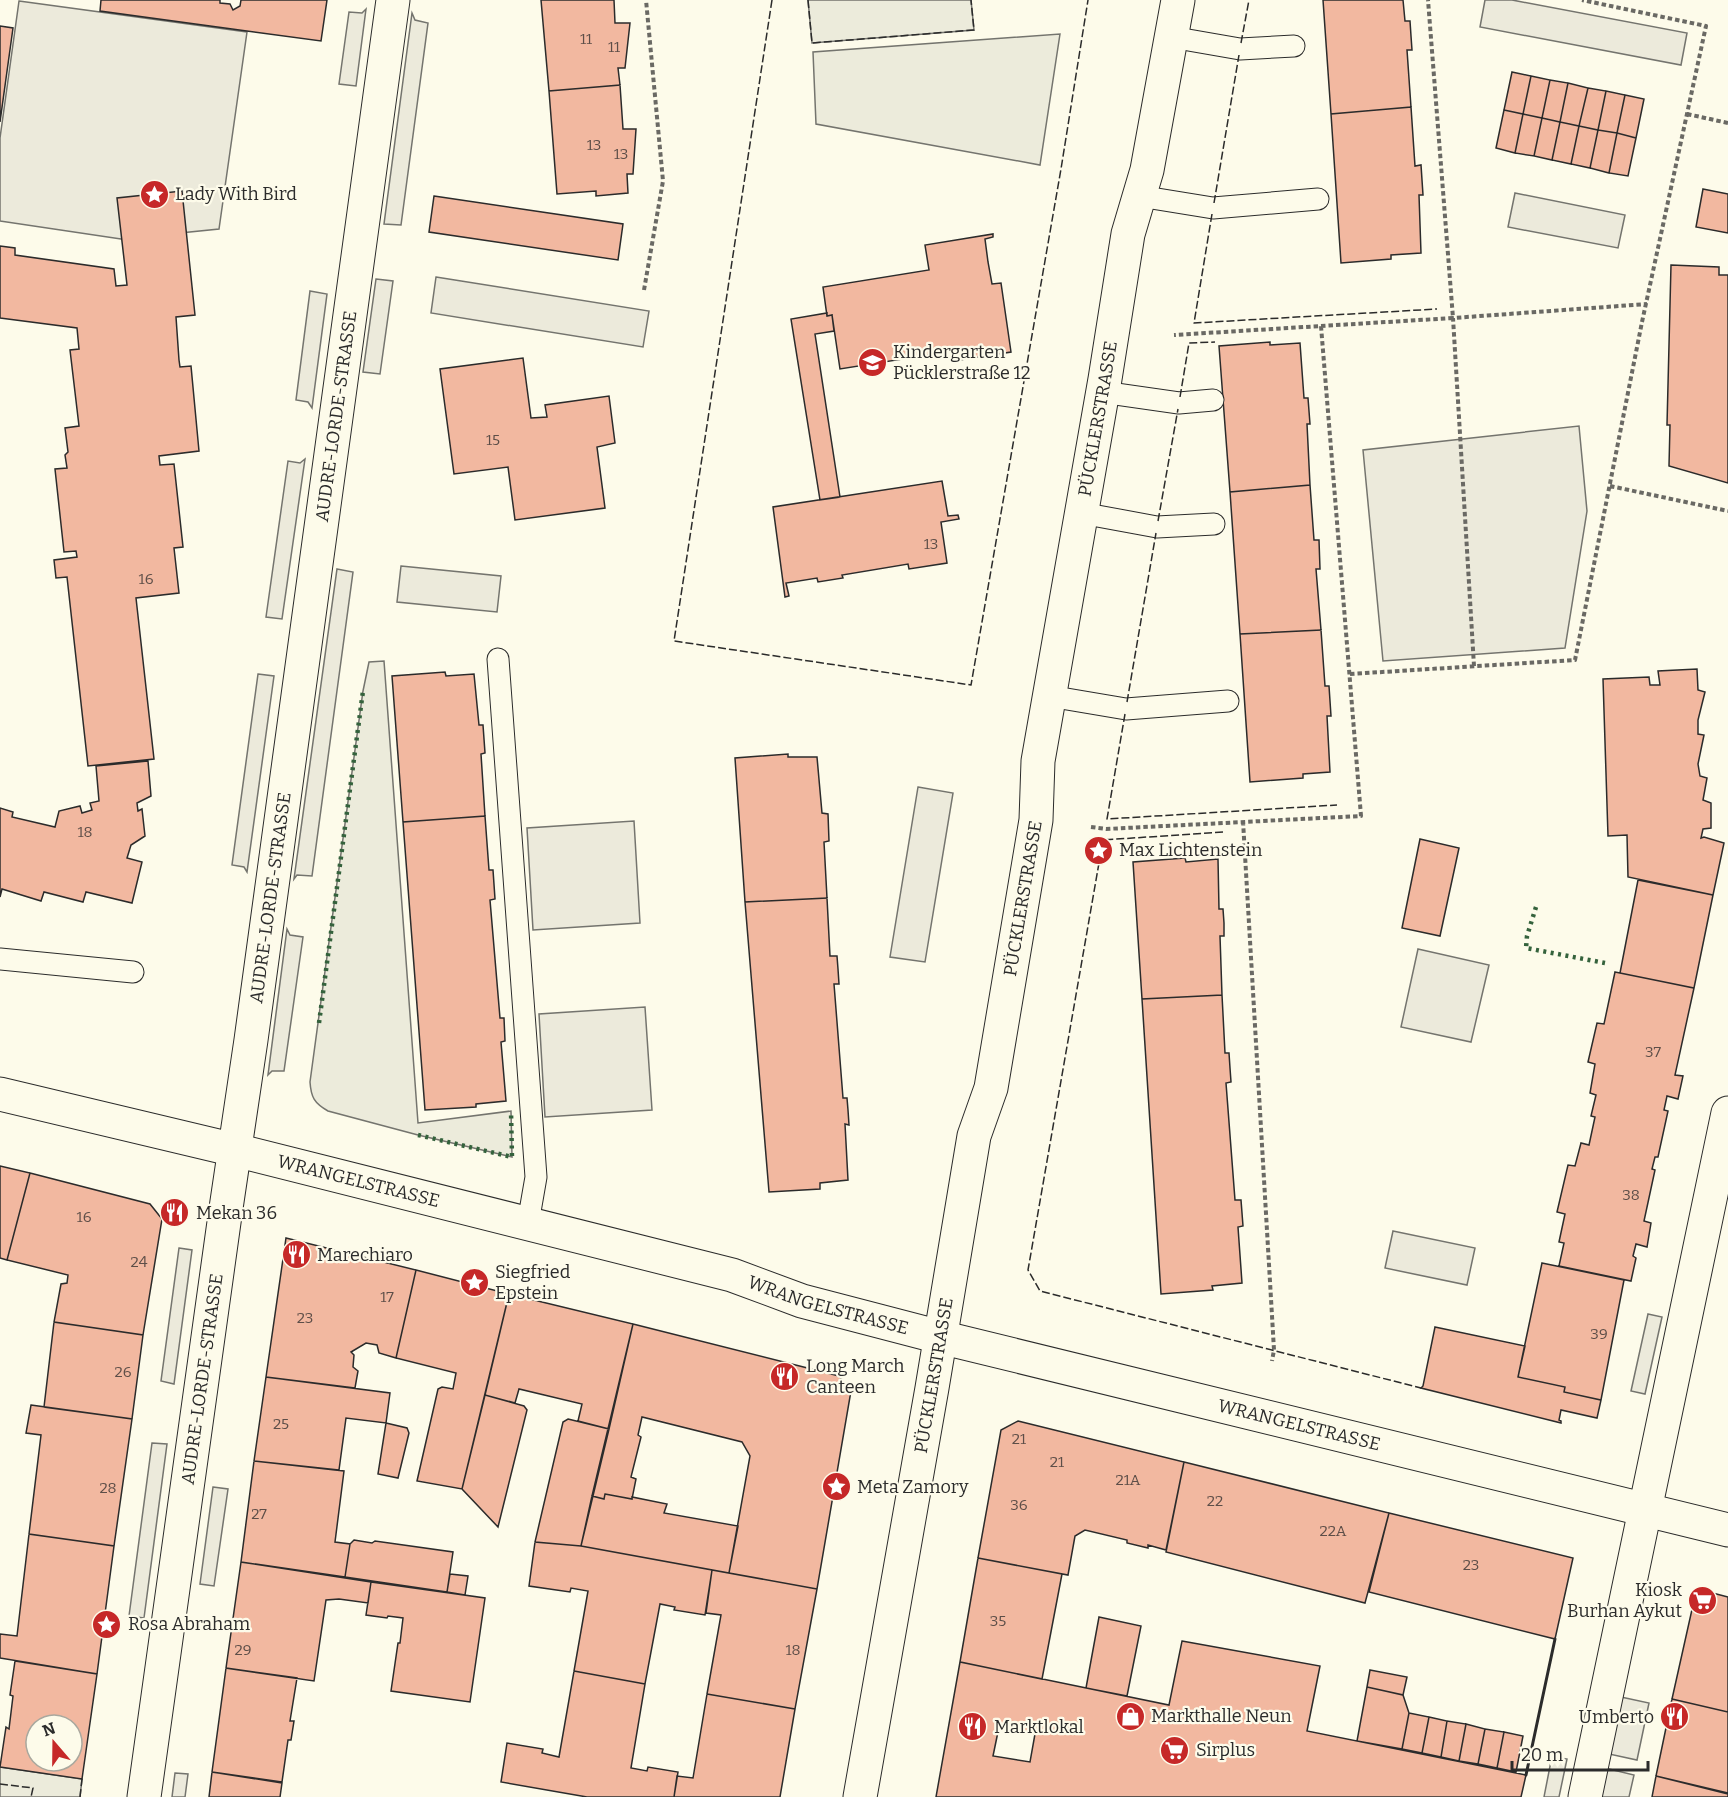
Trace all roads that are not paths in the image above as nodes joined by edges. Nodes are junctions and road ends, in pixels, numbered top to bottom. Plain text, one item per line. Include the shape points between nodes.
1 (393, 0) edge
2 (1178, 0) edge
3 (1171, 37) junction
4 (1294, 46) dead end
5 (1139, 196) junction
6 (1318, 200) dead end
7 (1102, 392) junction
8 (1213, 400) dead end
9 (1081, 513) junction
10 (1214, 524) dead end
11 (498, 659) dead end
12 (1049, 696) junction
13 (1228, 701) dead end
14 (0, 959) edge
15 (133, 972) dead end
16 (0, 1094) edge
17 (1728, 1113) edge
18 (235, 1150) junction
19 (528, 1223) junction
20 (940, 1337) junction
21 (1645, 1509) junction
22 (1728, 1530) edge
23 (144, 1797) edge
24 (860, 1797) edge
25 (1585, 1797) edge

1 - 18 street, AUDRE-LORDE-STRASSE
2 - 3 street, PÜCKLERSTRASSE
3 - 4 lane via 1240,49
3 - 5 street, PÜCKLERSTRASSE
5 - 6 lane via 1213,208
5 - 7 street, PÜCKLERSTRASSE via 1128,234
7 - 8 lane via 1179,403
7 - 9 street, PÜCKLERSTRASSE
9 - 10 lane via 1157,527
9 - 12 street, PÜCKLERSTRASSE
11 - 19 lane via 536,1177
12 - 13 lane via 1126,709
12 - 20 street, PÜCKLERSTRASSE via 1038,761 1036,820 999,1041 991,1088 974,1136
14 - 15 lane
16 - 18 street, WRANGELSTRASSE
17 - 21 street
18 - 19 street, WRANGELSTRASSE
18 - 23 street, AUDRE-LORDE-STRASSE
19 - 20 street, WRANGELSTRASSE via 732,1275 802,1301
20 - 21 street, WRANGELSTRASSE
20 - 24 street, PÜCKLERSTRASSE
21 - 22 street, WRANGELSTRASSE
21 - 25 street

